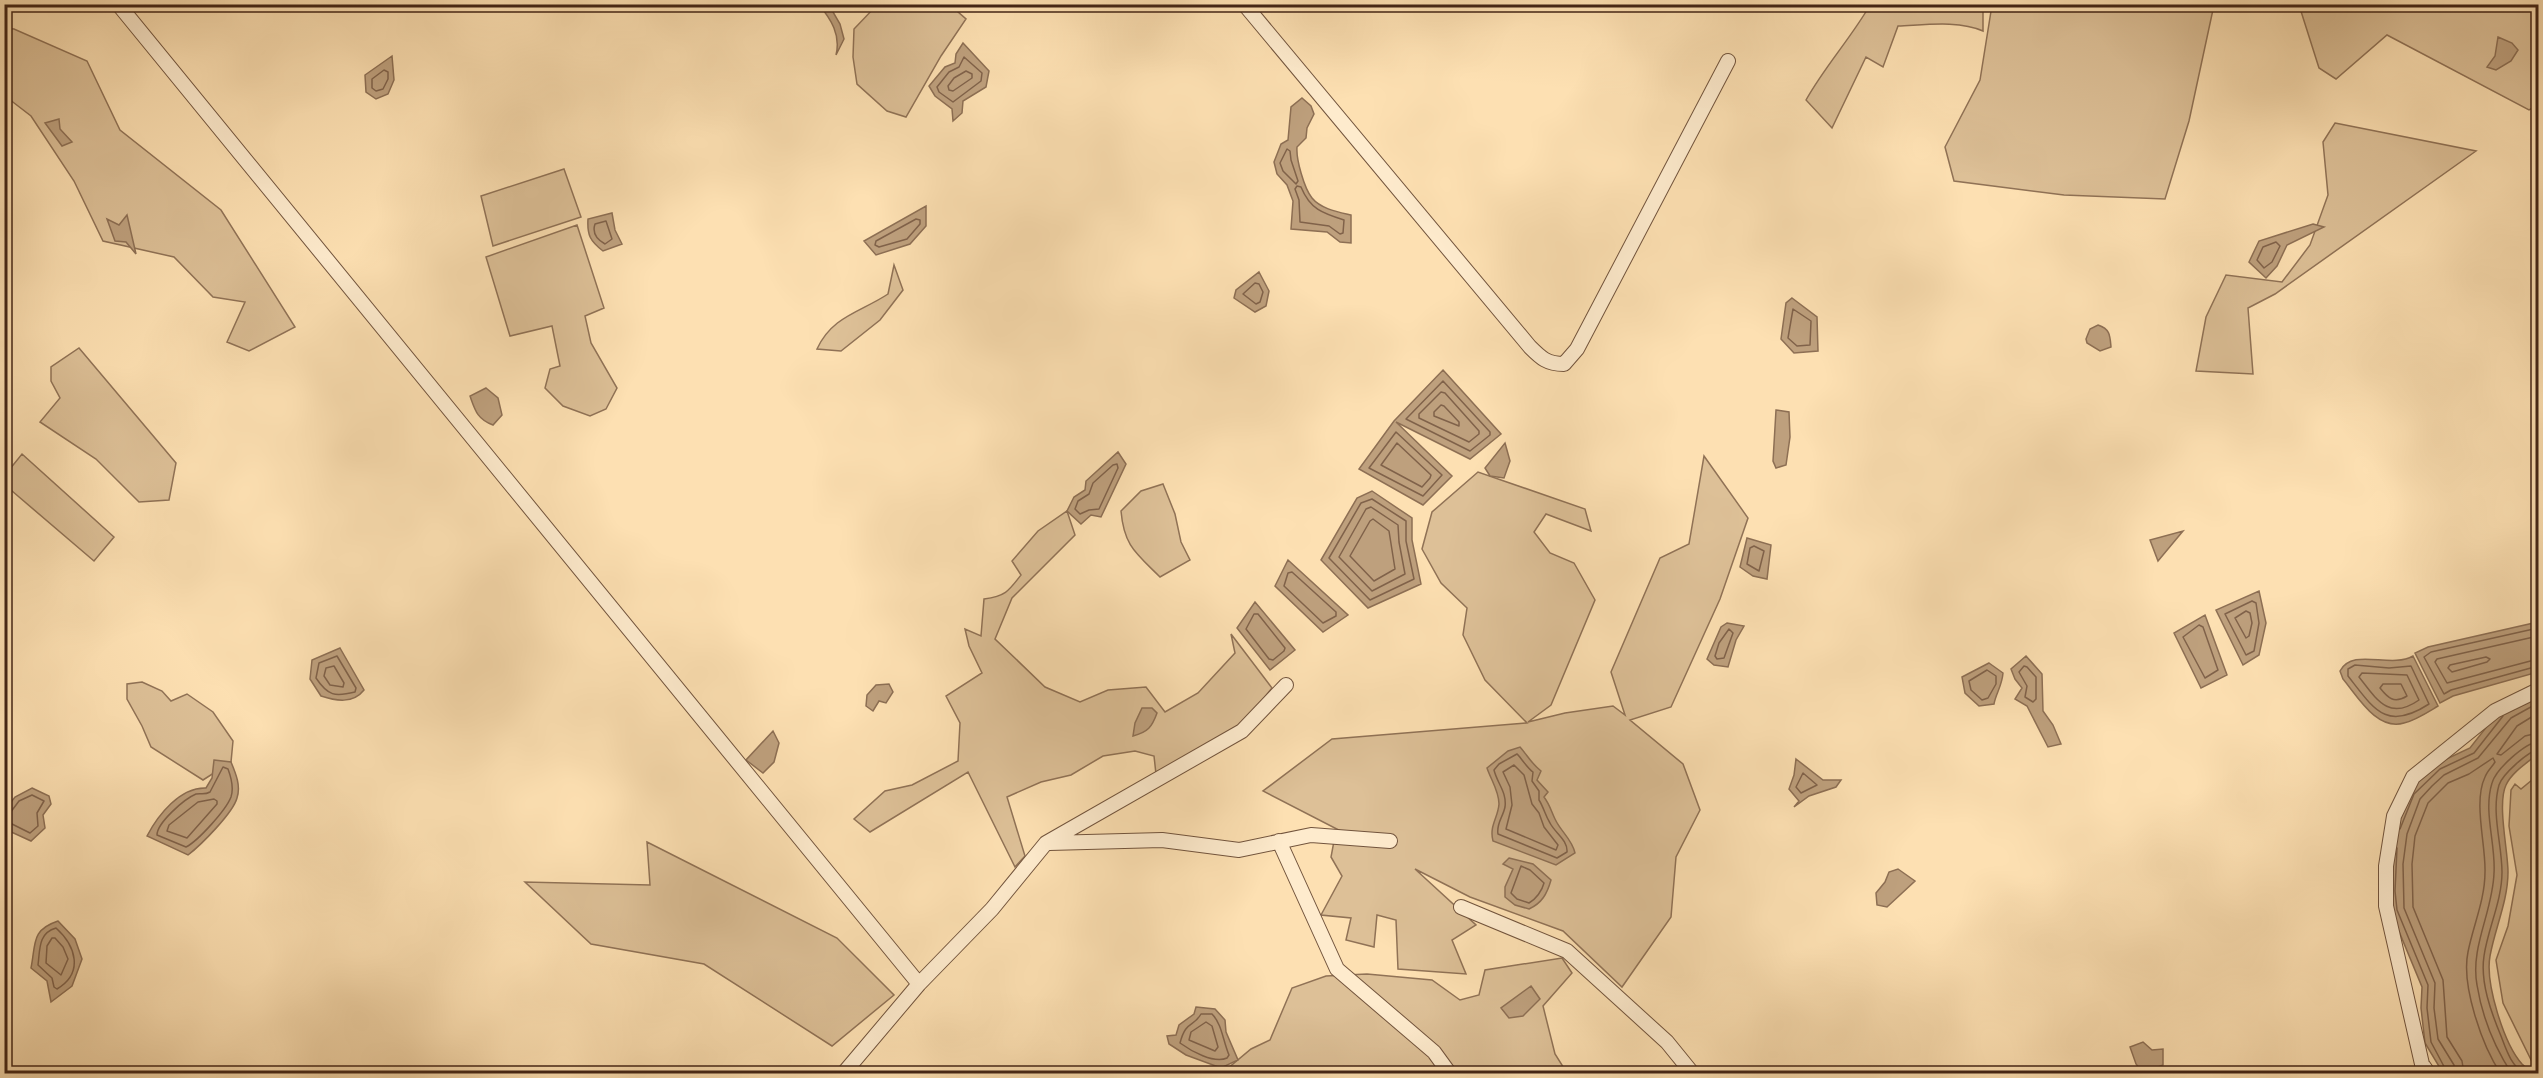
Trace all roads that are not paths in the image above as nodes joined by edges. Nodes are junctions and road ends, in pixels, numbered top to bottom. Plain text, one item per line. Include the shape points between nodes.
1 (118, 4) edge
2 (1244, 4) edge
3 (1728, 61) dead end
4 (1286, 685) dead end
5 (2538, 690) edge
6 (1279, 841) junction
7 (1390, 841) dead end
8 (1046, 843) junction
9 (1461, 907) dead end
10 (919, 984) junction
11 (843, 1074) edge
12 (1450, 1074) edge
13 (1693, 1074) edge
14 (1941, 1074) edge
15 (1955, 1074) edge
16 (2429, 1074) edge

1 - 10 street
2 - 3 street via 1530,347 1551,364 1564,364 1577,349
4 - 8 street via 1242,731
5 - 16 street via 2495,711 2413,777 2394,816 2386,866 2386,906 2422,1064
6 - 7 street via 1311,835
6 - 8 street via 1239,850 1162,840
6 - 12 street via 1337,969 1434,1052
8 - 10 street via 992,909
9 - 13 street via 1567,951 1667,1042
10 - 11 street
14 - 15 street

